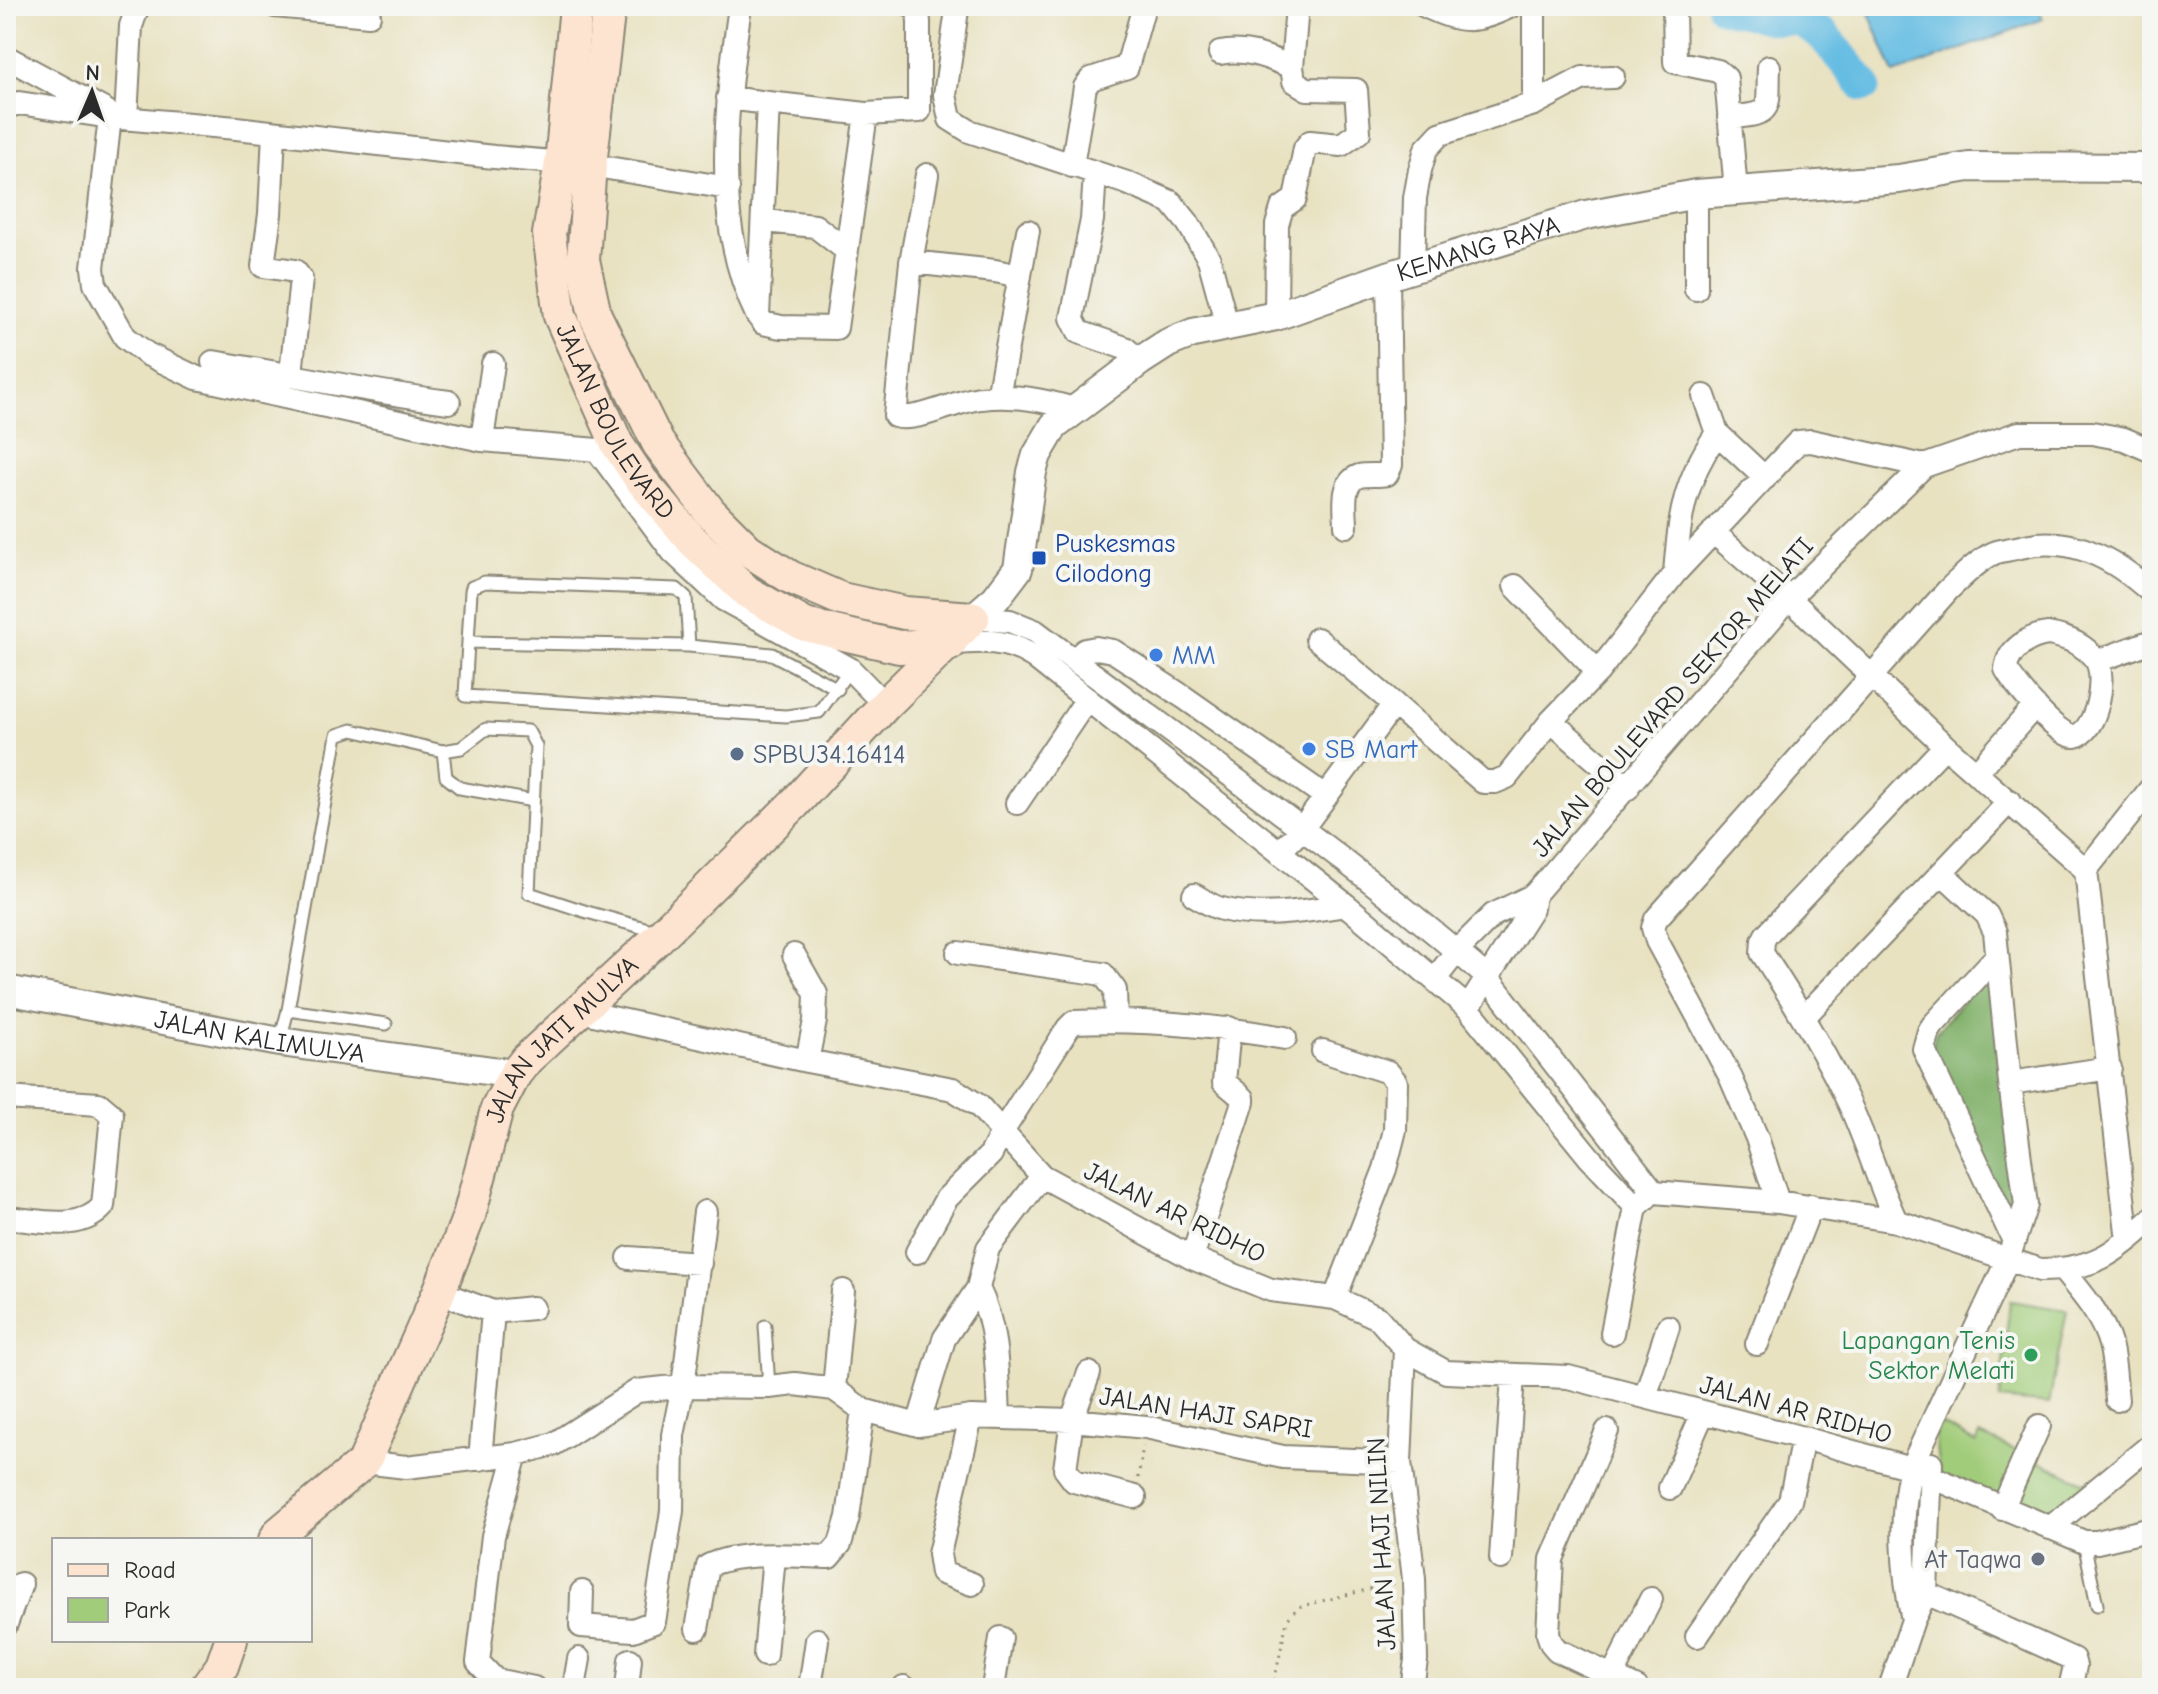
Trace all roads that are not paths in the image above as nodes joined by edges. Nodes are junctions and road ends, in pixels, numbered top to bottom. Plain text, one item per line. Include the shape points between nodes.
1 (138, 6) edge
2 (275, 6) edge
3 (576, 6) edge
4 (609, 6) edge
5 (740, 6) edge
6 (911, 6) edge
7 (955, 6) edge
8 (1144, 6) edge
9 (1297, 6) edge
10 (1425, 6) edge
11 (1511, 6) edge
12 (1534, 6) edge
13 (1674, 6) edge
14 (369, 15) dead end
15 (1220, 53) dead end
16 (6, 57) edge
17 (1292, 67) junction
18 (1769, 67) dead end
19 (1613, 77) dead end
20 (728, 98) junction
21 (768, 103) junction
22 (1534, 104) junction
23 (6, 107) edge
24 (866, 114) junction
25 (1729, 117) junction
26 (118, 118) junction
27 (274, 133) junction
28 (576, 164) junction
29 (1072, 166) junction
30 (2152, 168) edge
31 (1095, 173) junction
32 (927, 175) dead end
33 (728, 188) junction
34 (1736, 191) junction
35 (1696, 194) junction
36 (764, 221) junction
37 (1028, 231) dead end
38 (846, 250) junction
39 (911, 262) junction
40 (1401, 272) junction
41 (1020, 276) junction
42 (1696, 289) dead end
43 (758, 316) junction
44 (1276, 316) junction
45 (1227, 325) junction
46 (1140, 361) junction
47 (213, 362) dead end
48 (493, 364) dead end
49 (291, 374) junction
50 (1704, 396) dead end
51 (998, 397) junction
52 (449, 402) dead end
53 (1074, 409) junction
54 (1717, 433) junction
55 (482, 440) junction
56 (607, 447) junction
57 (2152, 451) edge
58 (1924, 466) junction
59 (1765, 478) junction
60 (1346, 526) dead end
61 (1713, 532) junction
62 (1675, 573) junction
63 (1515, 586) dead end
64 (2152, 593) edge
65 (1789, 598) junction
66 (973, 618) junction
67 (1317, 639) dead end
68 (866, 640) junction
69 (2152, 641) edge
70 (468, 642) junction
71 (950, 644) junction
72 (689, 646) junction
73 (899, 647) junction
74 (1074, 660) junction
75 (2097, 661) junction
76 (850, 669) junction
77 (1598, 672) junction
78 (1872, 677) junction
79 (909, 682) junction
80 (838, 689) junction
81 (1087, 699) junction
82 (1394, 704) junction
83 (885, 705) junction
84 (2035, 706) junction
85 (1551, 721) junction
86 (1945, 746) junction
87 (443, 751) junction
88 (1977, 772) junction
89 (2152, 787) edge
90 (1628, 788) junction
91 (1325, 796) junction
92 (533, 801) junction
93 (2010, 801) junction
94 (1017, 803) dead end
95 (1302, 829) junction
96 (1279, 852) junction
97 (2086, 870) junction
98 (1943, 874) junction
99 (1194, 895) dead end
100 (1534, 895) junction
101 (1346, 905) junction
102 (663, 933) junction
103 (1457, 951) junction
104 (958, 953) dead end
105 (794, 955) dead end
106 (1996, 957) junction
107 (1488, 978) junction
108 (1435, 979) junction
109 (6, 990) edge
110 (1468, 1008) junction
111 (288, 1010) junction
112 (580, 1011) junction
113 (1804, 1017) junction
114 (1116, 1020) junction
115 (386, 1024) dead end
116 (1229, 1028) junction
117 (1285, 1038) dead end
118 (280, 1042) junction
119 (1323, 1051) dead end
120 (807, 1061) junction
121 (2110, 1068) junction
122 (515, 1074) junction
123 (2010, 1083) junction
124 (6, 1098) edge
125 (1002, 1132) junction
126 (1042, 1176) junction
127 (1654, 1192) junction
128 (1778, 1202) junction
129 (1811, 1206) junction
130 (1636, 1207) junction
131 (705, 1212) dead end
132 (6, 1218) edge
133 (2152, 1219) edge
134 (1896, 1221) junction
135 (2128, 1241) junction
136 (2011, 1250) junction
137 (917, 1252) dead end
138 (629, 1258) dead end
139 (1192, 1258) junction
140 (700, 1263) junction
141 (2063, 1270) junction
142 (978, 1288) junction
143 (843, 1291) dead end
144 (439, 1292) junction
145 (1335, 1298) junction
146 (533, 1308) dead end
147 (493, 1312) junction
148 (765, 1326) dead end
149 (1668, 1327) dead end
150 (1612, 1333) dead end
151 (1757, 1344) dead end
152 (1405, 1349) junction
153 (1089, 1373) dead end
154 (1513, 1376) junction
155 (683, 1386) junction
156 (769, 1387) junction
157 (834, 1389) junction
158 (1645, 1397) junction
159 (2117, 1400) dead end
160 (863, 1410) junction
161 (1703, 1413) junction
162 (971, 1417) junction
163 (999, 1418) junction
164 (1072, 1420) junction
165 (918, 1425) junction
166 (2039, 1426) dead end
167 (1607, 1431) dead end
168 (1928, 1435) junction
169 (1803, 1438) junction
170 (2152, 1444) edge
171 (516, 1454) junction
172 (480, 1459) junction
173 (364, 1462) junction
174 (1400, 1462) junction
175 (1911, 1468) junction
176 (1932, 1477) junction
177 (1670, 1488) dead end
178 (1135, 1497) road end
179 (2002, 1509) junction
180 (2050, 1528) junction
181 (2152, 1529) edge
182 (276, 1538) edge
183 (2090, 1542) junction
184 (774, 1556) junction
185 (1501, 1558) dead end
186 (21, 1584) dead end
187 (972, 1584) dead end
188 (1916, 1591) junction
189 (582, 1592) dead end
190 (1651, 1599) dead end
191 (2097, 1605) dead end
192 (6, 1624) edge
193 (697, 1629) dead end
194 (1697, 1636) dead end
195 (1001, 1638) dead end
196 (817, 1640) dead end
197 (230, 1642) edge
198 (765, 1655) dead end
199 (579, 1659) dead end
200 (630, 1660) dead end
201 (1612, 1676) junction
202 (206, 1688) edge
203 (534, 1688) edge
204 (574, 1688) edge
205 (627, 1688) edge
206 (810, 1688) edge
207 (993, 1688) edge
208 (1412, 1688) edge
209 (1637, 1688) edge
210 (1891, 1688) edge
211 (2070, 1688) edge

1 - 26 street
2 - 14 street
3 - 28 main road, JALAN BOULEVARD
4 - 28 main road, JALAN BOULEVARD
5 - 20 street
6 - 24 street via 918,11 919,22 919,111
7 - 29 street via 945,95 950,119 969,131
8 - 29 street via 1127,67 1091,79 1085,87
9 - 17 street
10 - 11 street via 1451,18 1478,21
12 - 22 street
13 - 25 street via 1674,59 1723,72
15 - 17 street via 1243,50
16 - 26 street
17 - 44 street via 1294,81 1307,89 1356,90 1359,132 1341,145 1310,142 1305,148 1295,199 1282,208 1277,225
18 - 25 street via 1767,107 1761,114
19 - 22 street via 1583,78
20 - 21 street
20 - 33 street
21 - 24 street
21 - 36 street
22 - 40 street via 1440,134 1426,149
23 - 26 street via 19,103
24 - 38 street
25 - 34 street
26 - 27 street
26 - 55 street via 93,268 95,284 125,337 197,378
27 - 28 street
27 - 49 street via 263,266 295,271 301,279
28 - 33 street
28 - 56 main road, JALAN BOULEVARD via 549,234 560,316
28 - 66 main road, JALAN BOULEVARD via 583,260 595,315 658,443 710,512 748,550 790,577 841,599 905,613
29 - 31 street
30 - 34 street, KEMANG RAYA via 1969,167 1899,179
31 - 45 street via 1160,196 1179,210 1209,259
31 - 46 street via 1092,220 1072,318 1079,332 1125,348
32 - 39 street
33 - 43 street via 733,247
34 - 35 street, KEMANG RAYA
35 - 40 street, KEMANG RAYA via 1586,215
35 - 42 street
36 - 38 street via 815,226
36 - 43 street
37 - 41 street
38 - 43 street via 835,328 766,324
39 - 41 street
39 - 51 street via 896,417
40 - 44 street, KEMANG RAYA
40 - 60 street via 1391,465 1387,474 1359,476 1349,483
41 - 51 street
44 - 45 street, KEMANG RAYA
45 - 46 street, KEMANG RAYA via 1168,343
46 - 53 street, KEMANG RAYA
47 - 49 street
48 - 55 street
49 - 52 street via 375,393
50 - 54 street
51 - 53 street via 1029,397
53 - 66 street, KEMANG RAYA via 1054,426 1037,455 1018,569
54 - 59 street
54 - 62 street via 1690,479
55 - 56 street
56 - 68 main road, JALAN BOULEVARD via 747,592 805,625
56 - 76 street via 673,552 723,599
57 - 58 street, JALAN BOULEVARD SEKTOR MELATI via 2092,433 2019,433
58 - 59 street via 1804,441
58 - 65 street, JALAN BOULEVARD SEKTOR MELATI
59 - 61 street
61 - 62 street
61 - 65 street
62 - 77 street
63 - 77 street
64 - 78 street via 2104,558 2077,546 2027,544 1993,553 1948,590
65 - 78 street
65 - 90 street, JALAN BOULEVARD SEKTOR MELATI
66 - 71 main road, JALAN JATI MULYA
66 - 74 street via 1023,626
67 - 82 street
68 - 73 main road, JALAN BOULEVARD
68 - 76 street
69 - 75 street
70 - 72 lane
70 - 72 lane via 472,587 485,582 677,589 686,597
70 - 80 lane via 465,696 786,716 819,712
71 - 73 main road, JALAN BOULEVARD
71 - 79 main road, JALAN JATI MULYA
71 - 81 street via 1003,642 1021,648
72 - 80 lane via 772,654
73 - 79 main road via 907,660
74 - 91 street via 1085,650 1113,651
74 - 95 street
75 - 84 street via 2100,693 2094,716 2081,734 2067,736
75 - 84 street via 2082,646 2058,635 2037,635 2025,642 2008,659 2006,669
76 - 80 lane
76 - 83 street
77 - 85 street
78 - 86 street
78 - 128 street via 1653,928 1740,1097
79 - 83 main road, JALAN JATI MULYA
81 - 94 street
81 - 96 street
82 - 85 street via 1483,782 1507,777
82 - 91 street
83 - 102 main road, JALAN JATI MULYA
84 - 88 street
85 - 90 street
86 - 88 street
86 - 113 street via 1763,941 1762,953
87 - 92 lane via 446,777 460,788
87 - 92 lane via 461,748 486,729 528,731 536,746
87 - 111 lane via 352,730 337,735
88 - 93 street
89 - 97 street
90 - 100 street, JALAN BOULEVARD SEKTOR MELATI
91 - 95 street
92 - 102 lane via 529,893
93 - 97 street
93 - 98 street
95 - 96 street
95 - 103 street
96 - 101 street
97 - 121 street
98 - 106 street via 1992,923
98 - 113 street
99 - 101 street via 1220,909 1249,912
100 - 103 street, JALAN BOULEVARD SEKTOR MELATI via 1493,915
100 - 107 street, JALAN BOULEVARD SEKTOR MELATI via 1532,908
101 - 108 street
102 - 112 main road, JALAN JATI MULYA
103 - 107 street
103 - 108 street, JALAN BOULEVARD SEKTOR MELATI
104 - 114 street via 1103,974 1115,990
105 - 120 street via 816,994
106 - 123 street
106 - 136 street via 1933,1025 1924,1049
107 - 110 street, JALAN BOULEVARD SEKTOR MELATI
107 - 127 street
108 - 110 street
109 - 118 street, JALAN KALIMULYA
110 - 130 street
111 - 115 lane
111 - 118 lane
112 - 120 street, JALAN AR RIDHO
112 - 122 main road, JALAN JATI MULYA
113 - 134 street via 1849,1104
114 - 116 street
114 - 125 street via 1074,1022
116 - 117 street
116 - 139 street via 1224,1082 1243,1102
118 - 122 street, JALAN KALIMULYA
119 - 145 street via 1388,1072 1396,1082 1395,1130 1385,1169
120 - 125 street, JALAN AR RIDHO via 953,1089 979,1106
121 - 123 street
121 - 135 street
122 - 144 main road, JALAN JATI MULYA via 497,1109 469,1216
123 - 136 street via 2027,1198
124 - 132 street via 99,1104 112,1115 103,1206 94,1216 75,1223
125 - 126 street, JALAN AR RIDHO
125 - 137 street via 991,1154 946,1199
126 - 139 street, JALAN AR RIDHO
126 - 142 street via 988,1248
127 - 128 street
127 - 130 street
128 - 129 street
129 - 134 street
129 - 151 street
130 - 150 street
131 - 140 street
133 - 135 street
134 - 136 street
135 - 141 street via 2088,1264
136 - 141 street via 2040,1270
136 - 168 street
138 - 140 street
139 - 145 street, JALAN AR RIDHO via 1271,1290
140 - 155 street
141 - 159 street via 2105,1331
142 - 163 street via 995,1347
142 - 165 street via 944,1339
143 - 157 street
144 - 147 street
144 - 173 main road, JALAN JATI MULYA
145 - 152 street, JALAN AR RIDHO via 1378,1318
146 - 147 street
147 - 172 street
148 - 156 lane
149 - 158 street
152 - 154 street, JALAN AR RIDHO via 1446,1372
152 - 174 street, JALAN HAJI NILIN
153 - 164 street
154 - 158 street, JALAN AR RIDHO via 1568,1377
154 - 185 street
155 - 156 street, JALAN HAJI SAPRI
155 - 171 street, JALAN HAJI SAPRI via 637,1391 554,1444
155 - 189 street via 673,1435 672,1511 654,1622 633,1630 581,1626
156 - 157 street, JALAN HAJI SAPRI
157 - 160 street, JALAN HAJI SAPRI
158 - 161 street, JALAN AR RIDHO
160 - 165 street, JALAN HAJI SAPRI
160 - 184 street via 840,1544 829,1557
161 - 169 street, JALAN AR RIDHO
161 - 177 street
162 - 163 street, JALAN HAJI SAPRI
162 - 165 street, JALAN HAJI SAPRI
162 - 187 street via 939,1554 942,1573
163 - 164 street, JALAN HAJI SAPRI
164 - 174 street, JALAN HAJI SAPRI via 1146,1427 1283,1457
164 - 178 street via 1065,1469 1074,1481
166 - 179 street
167 - 201 street via 1552,1559 1548,1634 1557,1650
168 - 175 street
168 - 176 street
169 - 175 street, JALAN AR RIDHO
169 - 194 street via 1790,1501
170 - 180 street
171 - 172 street, JALAN HAJI SAPRI
171 - 203 street via 493,1536 478,1662 495,1680
172 - 173 street, JALAN HAJI SAPRI via 406,1467
173 - 182 main road, JALAN JATI MULYA
174 - 208 street, JALAN HAJI NILIN via 1414,1579
175 - 176 street, JALAN AR RIDHO
175 - 188 street via 1904,1552
176 - 179 street, JALAN AR RIDHO
176 - 188 street
179 - 180 street, JALAN AR RIDHO
180 - 183 street, JALAN AR RIDHO
181 - 183 street
183 - 191 lane
184 - 193 street via 719,1560 708,1566
184 - 198 street
186 - 192 street
188 - 210 street via 1913,1620
188 - 211 street via 2073,1659
190 - 201 street
195 - 207 street
196 - 206 street
197 - 202 main road
199 - 204 street
200 - 205 street
201 - 209 street

